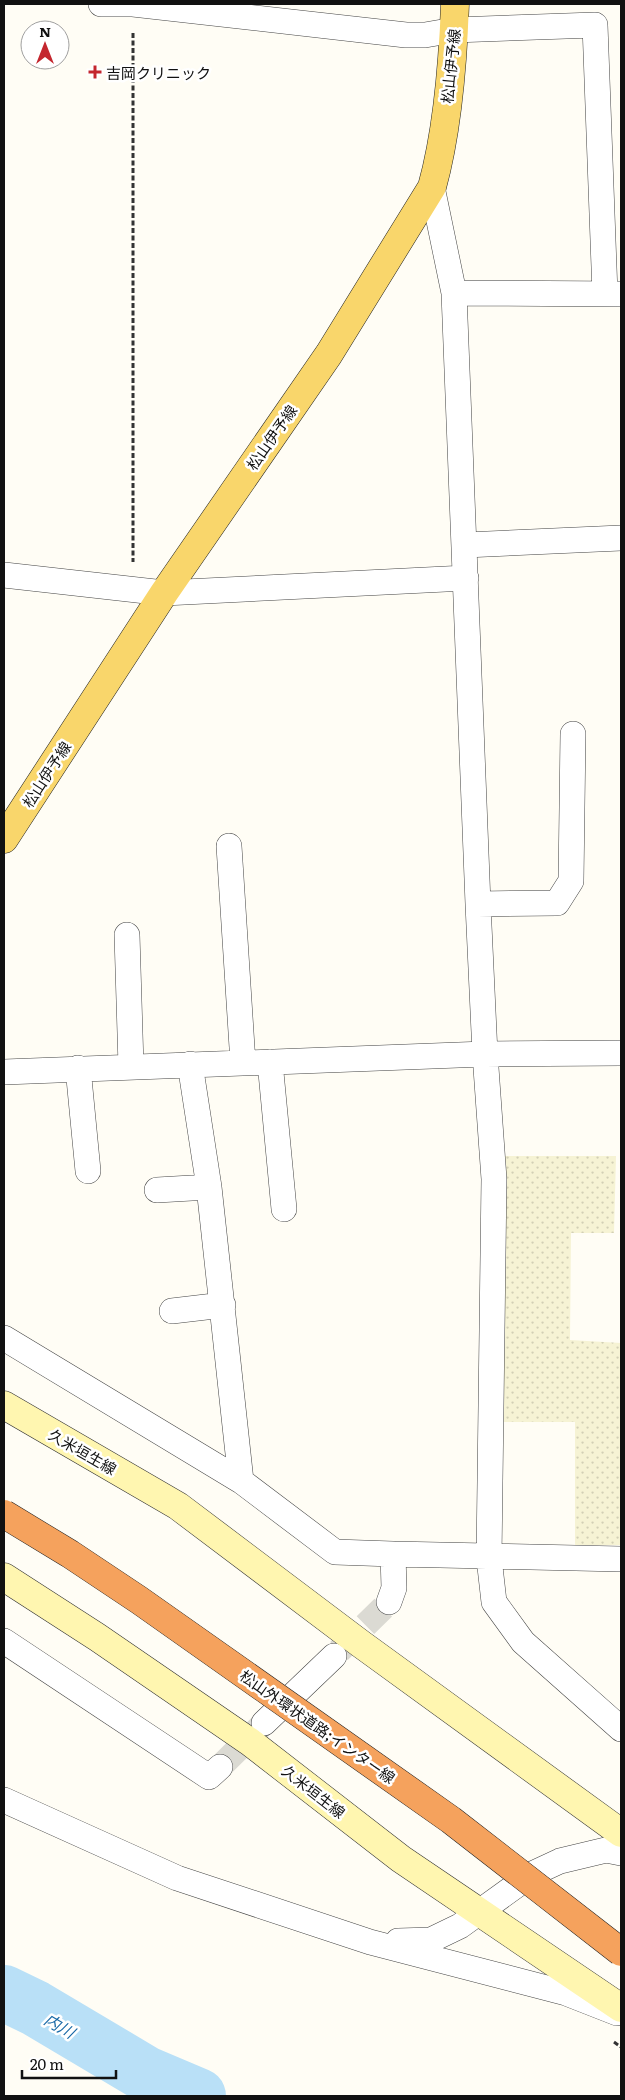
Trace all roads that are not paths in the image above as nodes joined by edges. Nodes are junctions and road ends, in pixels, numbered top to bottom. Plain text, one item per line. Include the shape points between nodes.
1 (101, 4) edge
2 (132, 4) edge
3 (598, 14) edge
4 (455, 17) edge
5 (432, 187) junction
6 (454, 293) junction
7 (613, 294) edge
8 (621, 538) edge
9 (465, 545) junction
10 (4, 575) edge
11 (466, 578) junction
12 (164, 593) junction
13 (573, 734) dead end
14 (4, 839) edge
15 (229, 846) dead end
16 (478, 904) junction
17 (126, 936) dead end
18 (485, 1054) junction
19 (621, 1054) edge
20 (270, 1062) junction
21 (243, 1063) junction
22 (190, 1064) junction
23 (131, 1066) junction
24 (78, 1068) junction
25 (4, 1072) edge
26 (88, 1171) dead end
27 (209, 1187) junction
28 (157, 1190) dead end
29 (284, 1209) dead end
30 (223, 1306) junction
31 (172, 1311) dead end
32 (4, 1338) edge
33 (4, 1405) edge
34 (241, 1481) junction
35 (4, 1514) edge
36 (393, 1554) junction
37 (489, 1558) junction
38 (621, 1559) edge
39 (4, 1577) edge
40 (389, 1602) tunnel mouth
41 (4, 1641) edge
42 (334, 1656) tunnel mouth
43 (264, 1723) tunnel mouth
44 (621, 1729) edge
45 (220, 1767) tunnel mouth
46 (4, 1800) edge
47 (621, 1833) edge
48 (621, 1853) edge
49 (482, 1912) junction
50 (370, 1942) junction
51 (621, 1952) edge
52 (621, 2008) edge
53 (621, 2015) edge

1 - 2 street
2 - 4 street via 406,35 425,35
3 - 4 street
3 - 7 street
4 - 5 main road, 松山伊予線 via 439,159
5 - 6 street
5 - 12 main road, 松山伊予線 via 329,354
6 - 7 street
6 - 9 street
8 - 9 street
9 - 11 street
10 - 12 street
11 - 12 street
11 - 16 street
12 - 14 main road, 松山伊予線
13 - 16 street via 571,881 557,904
15 - 21 street
16 - 18 street
17 - 23 street
18 - 19 street
18 - 20 street
18 - 37 street via 494,1179
20 - 21 street
20 - 29 street
21 - 22 street
22 - 23 street
22 - 27 street
23 - 24 street
24 - 25 street
24 - 26 street
27 - 28 street
27 - 30 street
30 - 31 street
30 - 34 street
32 - 34 street
33 - 47 main road, 久米垣生線 via 178,1506
34 - 36 street via 335,1552
35 - 51 highway, 松山外環状道路;インター線, bridge via 140,1600 443,1814
36 - 37 street
36 - 40 street via 394,1588
37 - 38 street
37 - 44 street via 494,1602 523,1642
39 - 49 main road, 久米垣生線 via 250,1742 401,1859
41 - 45 street via 209,1777
42 - 43 street
46 - 50 street via 176,1878
48 - 49 street via 606,1850 560,1861 532,1874
49 - 50 street via 431,1940
49 - 52 main road, 久米垣生線
50 - 53 street via 566,1993

